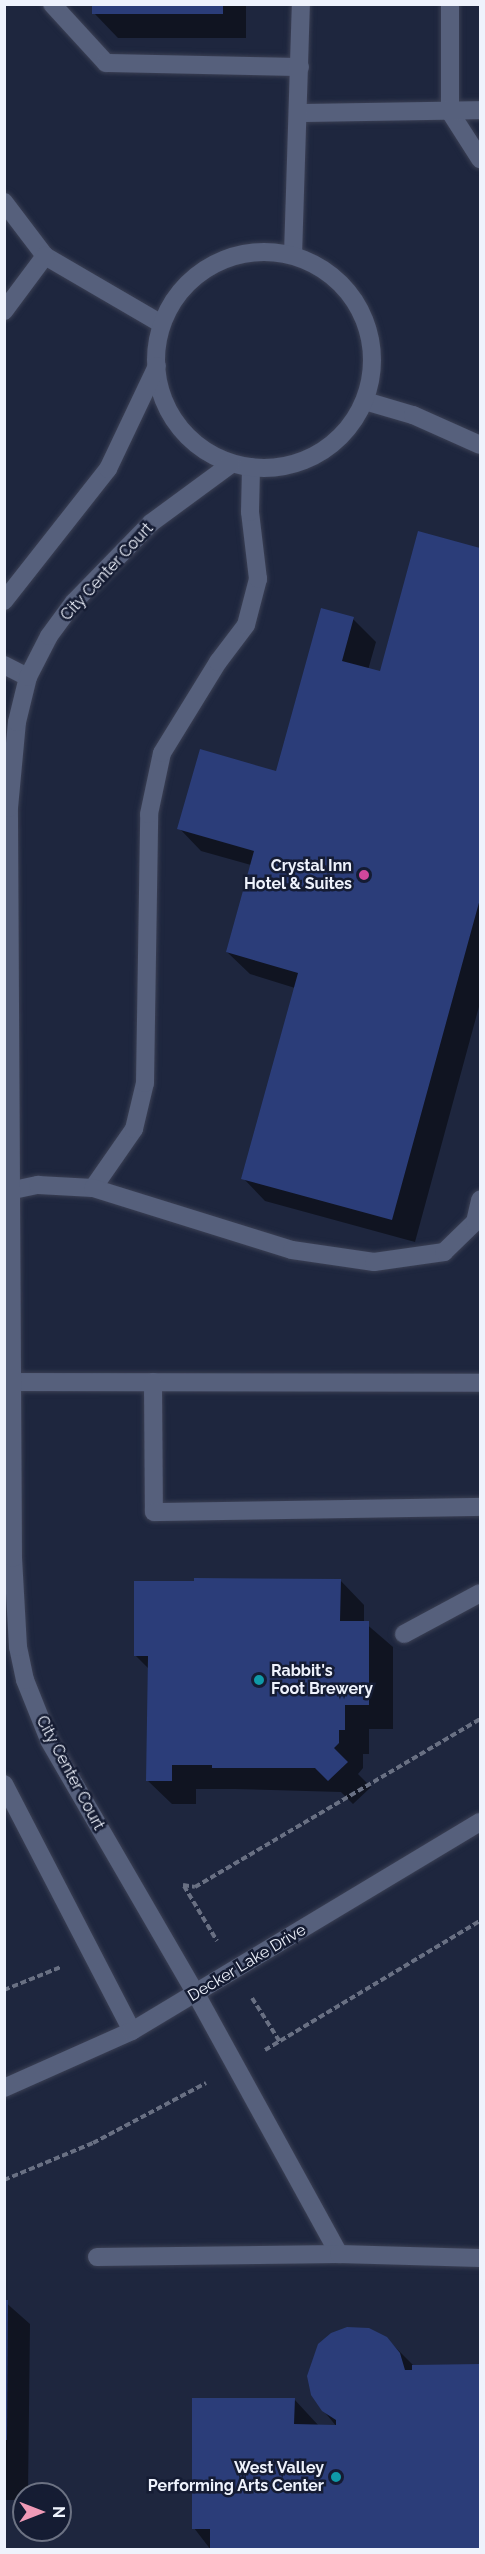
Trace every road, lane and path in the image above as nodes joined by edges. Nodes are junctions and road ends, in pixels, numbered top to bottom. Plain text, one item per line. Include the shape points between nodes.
1 (52, 4) edge
2 (301, 4) edge
3 (450, 4) edge
4 (300, 67) junction
5 (480, 110) edge
6 (450, 112) junction
7 (298, 113) junction
8 (480, 159) edge
9 (4, 202) edge
10 (293, 255) junction
11 (45, 256) junction
12 (4, 311) edge
13 (162, 324) junction
14 (157, 366) junction
15 (364, 401) junction
16 (480, 445) edge
17 (231, 464) junction
18 (251, 467) junction
19 (4, 601) edge
20 (4, 665) edge
21 (28, 677) junction
22 (93, 1188) junction
23 (7, 1190) edge
24 (479, 1208) edge
25 (8, 1382) edge
26 (153, 1382) junction
27 (480, 1383) edge
28 (480, 1507) edge
29 (9, 1558) edge
30 (480, 1593) edge
31 (404, 1634) dead end
32 (480, 1719) edge
33 (4, 1784) edge
34 (480, 1822) edge
35 (189, 1895) dead end
36 (480, 1921) edge
37 (51, 1973) dead end
38 (4, 1990) edge
39 (196, 1994) junction
40 (268, 2024) dead end
41 (132, 2031) junction
42 (280, 2042) junction
43 (258, 2055) dead end
44 (4, 2088) edge
45 (193, 2090) dead end
46 (4, 2180) edge
47 (339, 2254) junction
48 (97, 2257) dead end
49 (480, 2258) edge

1 - 4 street via 106,63
2 - 4 street
3 - 6 street
4 - 7 street
5 - 6 street
6 - 7 street
6 - 8 street
7 - 10 street
9 - 11 street
10 - 13 street via 261,252 229,258 200,272 177,296
10 - 15 street via 321,268 344,287 361,312 371,341 372,372
11 - 12 street
11 - 13 street
13 - 14 street
14 - 17 street via 161,393 176,424 200,448
14 - 19 street via 108,469
15 - 16 street via 413,415
15 - 18 street via 348,429 324,451 295,464
17 - 18 street
17 - 21 street, City Center Court via 151,523 74,602 49,636
18 - 22 street via 250,512 258,579 246,625 218,662 162,753 149,814 145,1083 134,1130
20 - 21 street
21 - 23 street, City Center Court via 17,723 10,797
22 - 23 street via 38,1185
22 - 24 street via 292,1250 374,1262 444,1252 476,1222
23 - 25 street, City Center Court
25 - 26 street
25 - 29 street, City Center Court
26 - 27 street
26 - 28 street via 154,1512
29 - 39 street, City Center Court via 18,1647 49,1740
30 - 31 street
32 - 35 path via 195,1887 183,1885
33 - 41 street
34 - 39 street, Decker Lake Drive
36 - 42 path
37 - 38 path
39 - 41 street, Decker Lake Drive
39 - 47 street, City Center Court
40 - 42 path
41 - 44 street, Decker Lake Drive
42 - 43 path
45 - 46 path via 93,2143
47 - 48 street
47 - 49 street

